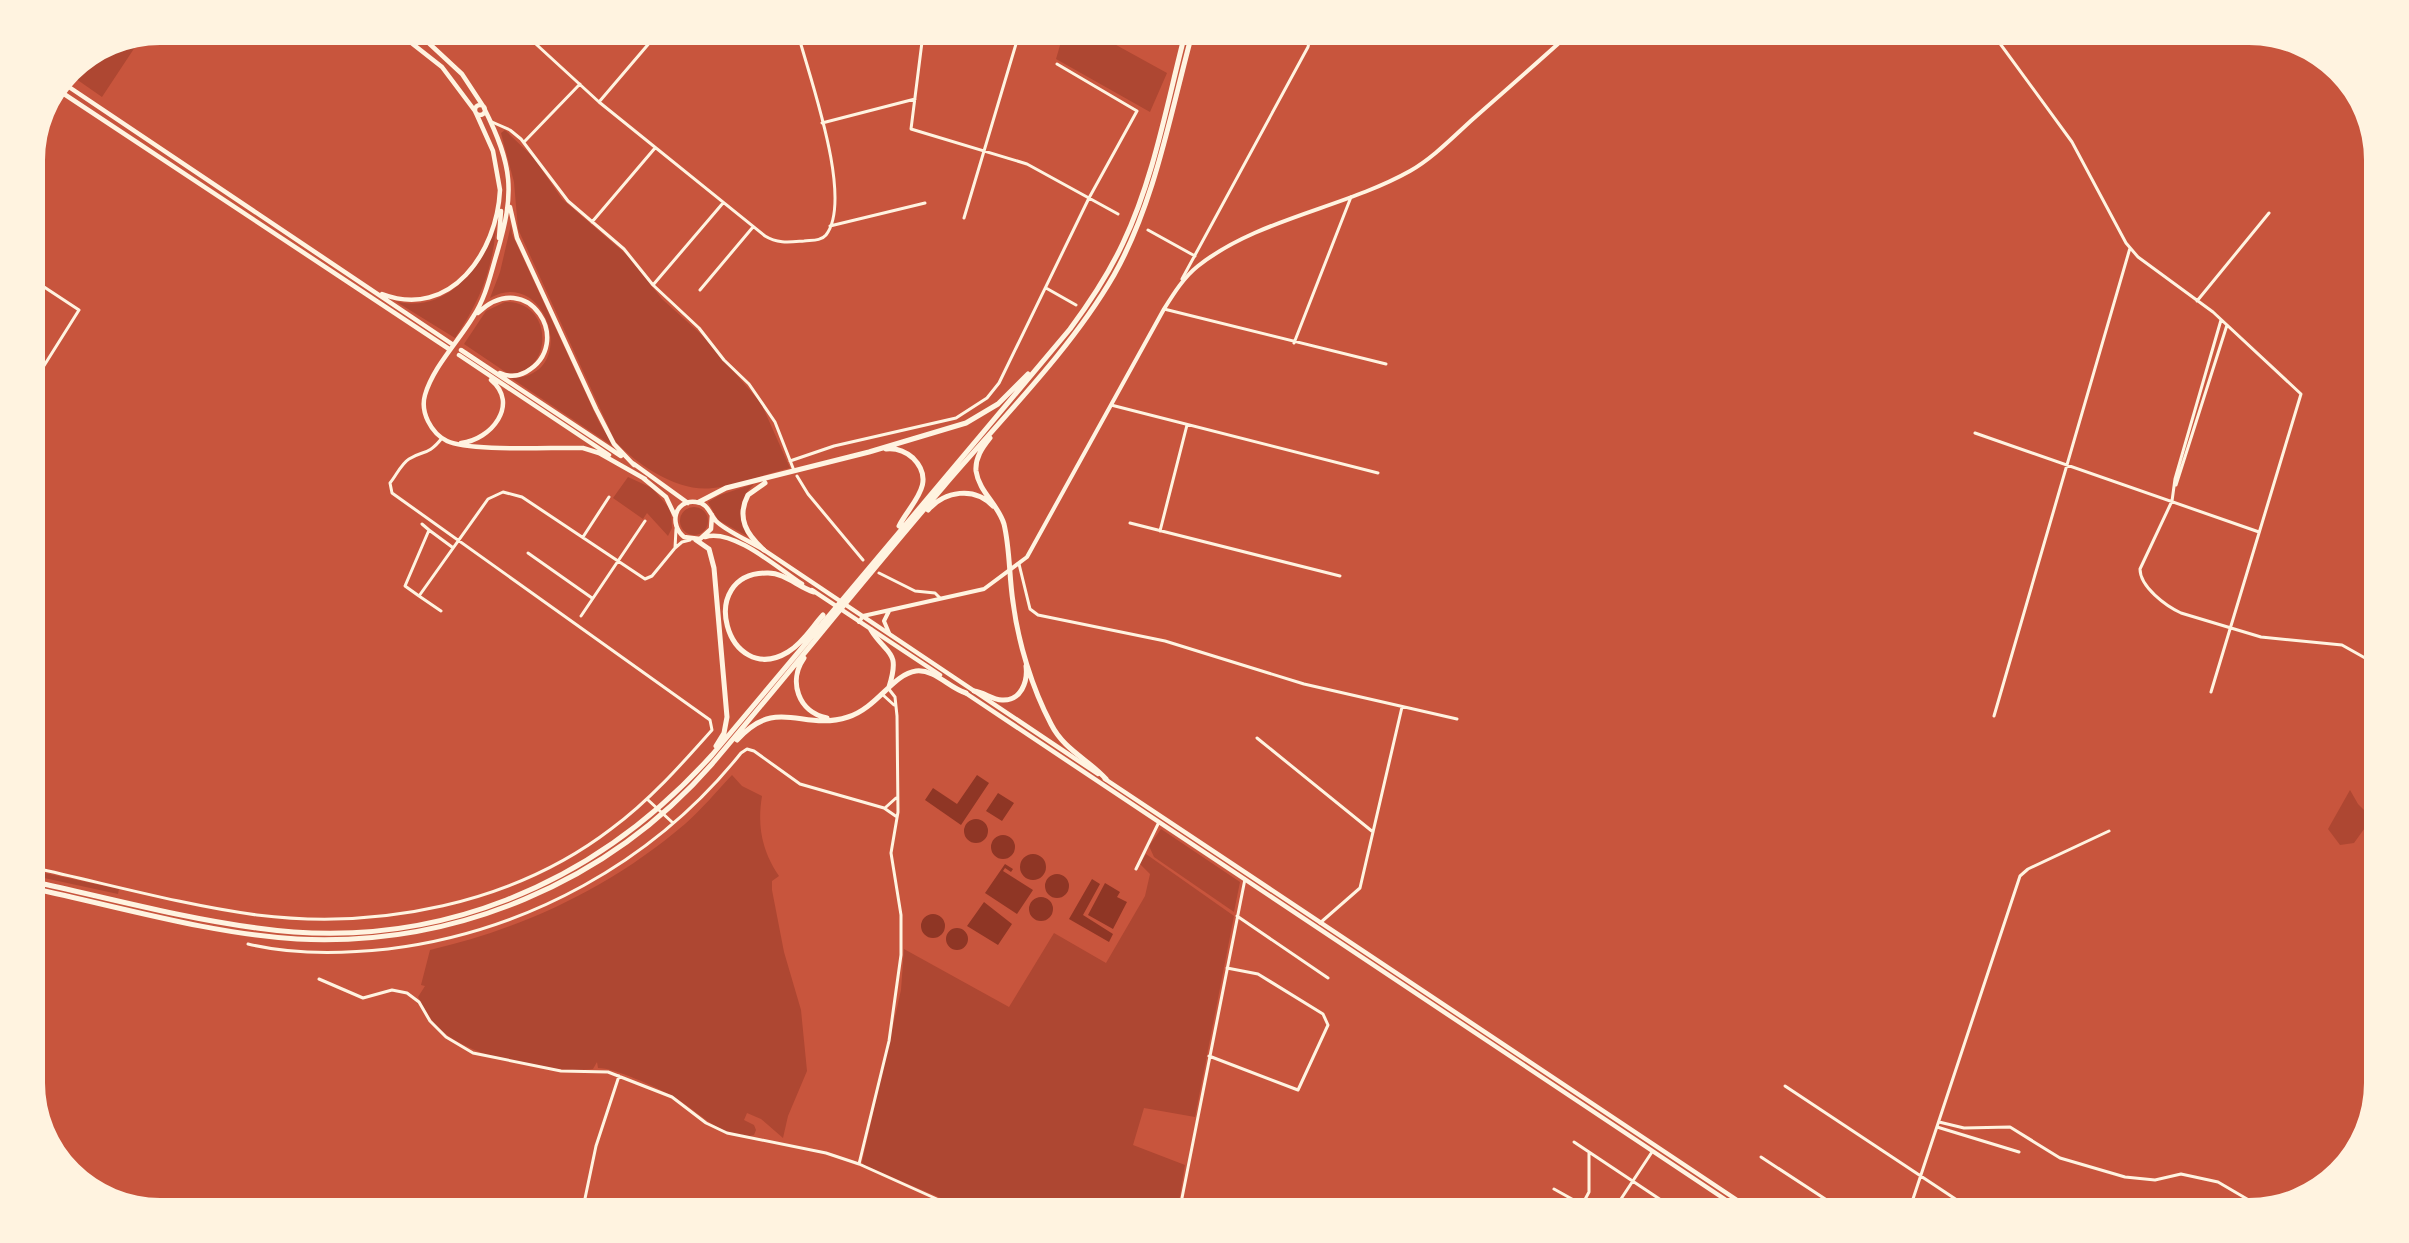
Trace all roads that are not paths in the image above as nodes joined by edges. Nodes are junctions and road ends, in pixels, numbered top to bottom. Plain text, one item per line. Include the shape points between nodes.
1 (414, 45) edge
2 (431, 45) edge
3 (537, 45) edge
4 (648, 45) edge
5 (801, 45) edge
6 (922, 45) edge
7 (1016, 45) edge
8 (1182, 45) edge
9 (1189, 45) edge
10 (1308, 45) edge
11 (1557, 45) edge
12 (2001, 45) edge
13 (1057, 64) dead end
14 (580, 84) junction
15 (71, 88) edge
16 (65, 95) edge
17 (915, 99) junction
18 (599, 102) junction
19 (484, 107) junction
20 (476, 112) junction
21 (491, 122) junction
22 (822, 123) junction
23 (524, 142) junction
24 (656, 147) junction
25 (985, 151) junction
26 (507, 167) junction
27 (498, 169) junction
28 (500, 190) junction
29 (509, 197) junction
30 (1351, 197) junction
31 (1089, 198) junction
32 (723, 203) junction
33 (925, 203) dead end
34 (2269, 213) dead end
35 (1118, 214) dead end
36 (964, 218) dead end
37 (592, 222) junction
38 (753, 226) junction
39 (830, 226) junction
40 (1148, 230) dead end
41 (2130, 248) junction
42 (497, 253) junction
43 (1195, 256) junction
44 (653, 285) junction
45 (1179, 285) junction
46 (45, 287) edge
47 (1046, 288) junction
48 (371, 289) junction
49 (700, 290) dead end
50 (2197, 301) junction
51 (1076, 305) dead end
52 (1164, 309) junction
53 (474, 316) junction
54 (2221, 320) junction
55 (2227, 325) junction
56 (1294, 343) junction
57 (460, 353) junction
58 (45, 364) edge
59 (1386, 364) dead end
60 (1036, 368) junction
61 (1111, 405) junction
62 (1005, 415) junction
63 (1187, 425) junction
64 (1975, 433) dead end
65 (442, 438) junction
66 (453, 443) junction
67 (869, 452) junction
68 (790, 461) junction
69 (634, 465) junction
70 (2068, 466) junction
71 (793, 468) dead end
72 (1378, 473) dead end
73 (786, 475) junction
74 (797, 476) dead end
75 (645, 479) junction
76 (2175, 486) junction
77 (609, 497) dead end
78 (2172, 501) junction
79 (699, 502) junction
80 (688, 503) junction
81 (999, 512) junction
82 (712, 515) junction
83 (675, 517) junction
84 (645, 521) dead end
85 (1130, 523) dead end
86 (422, 524) dead end
87 (676, 527) junction
88 (429, 530) junction
89 (1160, 531) junction
90 (2259, 532) junction
91 (583, 537) junction
92 (703, 537) junction
93 (897, 537) junction
94 (457, 540) junction
95 (693, 540) junction
96 (452, 547) junction
97 (675, 548) junction
98 (764, 550) junction
99 (528, 553) dead end
100 (617, 560) junction
101 (863, 560) dead end
102 (1019, 564) junction
103 (879, 573) dead end
104 (1340, 576) dead end
105 (814, 592) junction
106 (419, 596) junction
107 (592, 598) junction
108 (939, 598) junction
109 (845, 600) junction
110 (441, 611) dead end
111 (889, 611) junction
112 (581, 616) dead end
113 (862, 616) junction
114 (858, 622) junction
115 (823, 626) junction
116 (2230, 628) junction
117 (871, 630) junction
118 (890, 634) junction
119 (1025, 655) junction
120 (2364, 657) edge
121 (888, 688) junction
122 (974, 691) junction
123 (2211, 692) dead end
124 (966, 693) junction
125 (883, 695) junction
126 (896, 706) junction
127 (1402, 707) junction
128 (1994, 716) dead end
129 (842, 719) junction
130 (1457, 719) dead end
131 (1257, 738) dead end
132 (712, 764) junction
133 (1106, 779) junction
134 (688, 782) junction
135 (898, 796) junction
136 (647, 799) junction
137 (670, 803) junction
138 (884, 808) junction
139 (897, 817) junction
140 (1159, 822) junction
141 (648, 823) junction
142 (673, 824) junction
143 (2109, 831) dead end
144 (1373, 832) junction
145 (1136, 869) dead end
146 (45, 870) edge
147 (1245, 879) junction
148 (45, 884) edge
149 (45, 891) edge
150 (1237, 916) junction
151 (1320, 923) junction
152 (248, 944) dead end
153 (1227, 968) junction
154 (1328, 978) dead end
155 (319, 979) dead end
156 (1209, 1056) junction
157 (619, 1076) junction
158 (1785, 1086) dead end
159 (1939, 1122) junction
160 (1937, 1127) junction
161 (1574, 1142) dead end
162 (1652, 1152) junction
163 (2019, 1152) dead end
164 (1589, 1153) junction
165 (1761, 1157) dead end
166 (859, 1164) junction
167 (1921, 1177) junction
168 (1632, 1181) junction
169 (1554, 1189) dead end
170 (1721, 1189) junction
171 (1717, 1195) junction
172 (585, 1198) edge
173 (935, 1198) edge
174 (1182, 1198) edge
175 (1570, 1198) edge
176 (1586, 1198) edge
177 (1622, 1198) edge
178 (1656, 1198) edge
179 (1721, 1198) edge
180 (1723, 1198) edge
181 (1734, 1198) edge
182 (1822, 1198) edge
183 (1914, 1198) edge
184 (1952, 1198) edge
185 (2245, 1198) edge

1 - 20 main road via 442,67
2 - 19 main road via 462,74
3 - 14 street
4 - 18 street
5 - 22 street
6 - 17 street
7 - 25 street
8 - 60 highway via 1149,170 1124,242 1091,300
9 - 62 highway via 1154,176 1131,241 1077,331
10 - 43 street
11 - 30 street via 1428,159
12 - 41 street via 2072,142
13 - 31 street via 1137,111
14 - 18 street
14 - 23 street
15 - 48 main road
16 - 48 main road via 451,347
17 - 22 street
17 - 25 street via 911,129
18 - 24 street
19 - 20 main road via 482,114
19 - 21 main road
20 - 27 main road
21 - 23 street via 510,130
21 - 26 main road
22 - 39 street via 835,173
23 - 37 street via 561,192
24 - 32 street
24 - 37 street
25 - 31 street via 1027,164
25 - 36 street
26 - 27 main road
26 - 29 main road
27 - 28 main road
28 - 42 main road
28 - 48 main road via 497,219 483,252 448,289 414,302
29 - 42 main road
29 - 69 main road via 518,238 596,409 614,444
30 - 45 street via 1220,251 1197,266
30 - 56 street
31 - 35 street
31 - 47 street
32 - 38 street
32 - 44 street
33 - 39 street
34 - 50 street
37 - 44 street via 624,249
38 - 39 street via 773,241 784,242 818,240 825,237
38 - 49 street
40 - 43 street
41 - 50 street
41 - 70 street
42 - 53 main road
43 - 45 street
44 - 68 street via 699,328 749,384 769,411
45 - 52 street
46 - 58 street via 79,310
47 - 51 street
47 - 68 street via 999,383 974,408 956,418 834,446
50 - 54 street
52 - 56 street
52 - 61 street
53 - 57 main road via 498,299 512,297 528,302 542,315 547,328 544,353 532,368 512,376
53 - 65 main road via 429,384 424,409
54 - 55 street
54 - 76 street
55 - 76 street
55 - 90 street via 2301,394
56 - 59 street
57 - 66 main road via 498,386 502,404 496,425 486,435 470,442
57 - 69 main road
57 - 75 main road
60 - 67 highway via 998,404 966,423
60 - 93 highway
61 - 63 street
61 - 102 street via 1032,550
62 - 81 highway via 979,453 976,465 980,483
62 - 93 highway
63 - 72 street
63 - 89 street
64 - 70 street
65 - 66 main road
65 - 94 street via 424,454 407,460 389,487
66 - 75 main road via 476,447 583,448
67 - 73 highway
67 - 93 highway via 902,451 912,457 922,475 920,497
68 - 71 street
69 - 80 main road
70 - 78 street
70 - 128 street
73 - 79 highway via 726,488
73 - 98 highway via 758,486 744,501 744,525
74 - 101 street
75 - 83 main road via 666,497
76 - 78 street
77 - 91 street
78 - 90 street
78 - 116 street via 2140,569 2142,581 2169,607
79 - 80 main road
79 - 82 main road
80 - 83 main road
81 - 93 highway via 981,496 955,494 935,503
81 - 119 highway via 1015,618
82 - 92 main road via 711,529
82 - 98 main road via 721,525
83 - 87 main road
84 - 100 street
85 - 89 street
86 - 88 street
87 - 95 main road via 681,535
87 - 97 street
88 - 96 street
88 - 106 street via 405,586
89 - 104 street
90 - 116 street
91 - 94 street via 522,497 503,492 488,499
91 - 100 street
92 - 95 main road
92 - 105 main road via 718,534 737,541
93 - 109 highway
94 - 96 street
94 - 136 street via 710,720 712,730
95 - 97 street
95 - 134 highway via 707,546 714,563 727,717 721,738
96 - 106 street
97 - 100 street via 648,578
98 - 113 main road
99 - 107 street
100 - 107 street
102 - 108 street via 984,589
102 - 127 street via 1030,609 1038,615 1165,641 1304,684
103 - 108 street via 915,591 935,593
105 - 114 main road
105 - 115 highway via 778,574 759,574 743,580 730,593 724,619 731,637 743,651 767,658 791,650
106 - 110 street
107 - 112 street
108 - 111 street
109 - 115 highway
109 - 115 highway
111 - 113 street
111 - 118 street via 884,621
113 - 114 street
113 - 118 main road
114 - 117 main road
115 - 129 highway via 800,664 797,686 809,711
115 - 132 highway
115 - 134 highway
116 - 120 street via 2261,638 2342,645
116 - 123 street
117 - 121 highway via 893,662
117 - 124 main road
118 - 122 main road
119 - 122 highway via 1027,679 1012,698 1001,700
119 - 133 highway via 1055,732 1072,752
121 - 124 highway via 900,676 921,671
121 - 125 highway
121 - 126 street
122 - 133 main road
124 - 140 main road
125 - 126 street
125 - 129 highway via 865,710
126 - 135 street
127 - 130 street
127 - 144 street
129 - 132 highway via 775,716 758,720
131 - 144 street
132 - 137 highway
133 - 151 main road
134 - 137 highway
135 - 138 street
135 - 139 street
136 - 142 street
136 - 146 street via 612,829 538,873 423,911 365,918 256,915
137 - 141 highway
138 - 139 street
138 - 142 street via 800,784 747,749
139 - 166 street via 891,853 901,915 898,987
140 - 145 street
140 - 147 main road
141 - 148 highway via 570,871 504,903 435,922 381,931 345,934 257,928
141 - 149 highway via 572,877 508,907 435,928 374,938 296,939 254,934
142 - 152 street via 588,884 540,908 472,933 426,944 359,952 289,951
143 - 159 street via 2020,876
144 - 151 street via 1360,888
147 - 150 street
147 - 162 main road
150 - 153 street
150 - 154 street
151 - 170 main road
153 - 156 street
153 - 156 street via 1258,974 1323,1014 1328,1025 1298,1090
155 - 157 street via 363,998 393,990 407,993 419,1002 446,1037 473,1053 561,1071 598,1071
156 - 174 street
157 - 166 street via 672,1097 706,1123 727,1133 759,1142 792,1145
157 - 172 street via 596,1146
158 - 167 street
159 - 160 street
159 - 185 street via 1964,1128 2010,1128 2060,1158 2125,1177 2155,1180 2181,1174 2218,1182
160 - 163 street
160 - 167 street
161 - 164 street
162 - 168 street
162 - 171 main road
164 - 168 street
164 - 176 street
165 - 182 street
166 - 173 street
167 - 183 street
167 - 184 street
168 - 177 street
168 - 178 street
169 - 175 street
170 - 171 street
170 - 180 street
170 - 181 main road
171 - 179 main road

